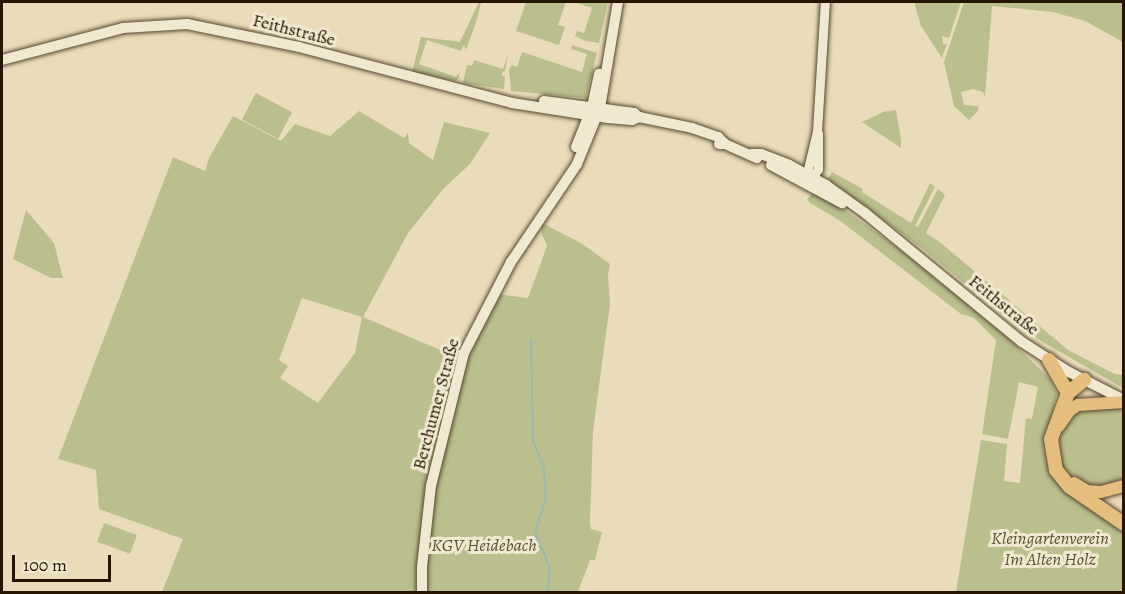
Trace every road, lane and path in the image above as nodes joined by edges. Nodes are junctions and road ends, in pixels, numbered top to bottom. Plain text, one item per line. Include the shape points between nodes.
1 (618, 2) edge
2 (825, 2) edge
3 (2, 60) edge
4 (595, 111) junction
5 (809, 178) junction
6 (1049, 360) junction
7 (1084, 381) junction
8 (1068, 393) junction
9 (1124, 401) edge
10 (1077, 405) junction
11 (1124, 486) edge
12 (1124, 524) edge
13 (422, 592) edge

1 - 4 main road, Berchumer Straße
2 - 5 street via 817,131 820,152 818,169
3 - 4 main road, Feithstraße via 123,28 187,24 289,45 449,89
4 - 5 main road, Feithstraße via 632,120 639,117 718,137 725,144
4 - 13 main road, Berchumer Straße via 577,164 511,262 464,353 431,486
5 - 6 main road, Feithstraße via 865,213
6 - 7 main road, Feithstraße
6 - 8 highway
7 - 8 highway
7 - 9 main road, Feithstraße
7 - 10 highway
8 - 12 highway via 1051,439 1056,470 1070,486
9 - 10 highway
10 - 11 highway via 1064,418 1054,440 1060,470 1087,491 1111,491

